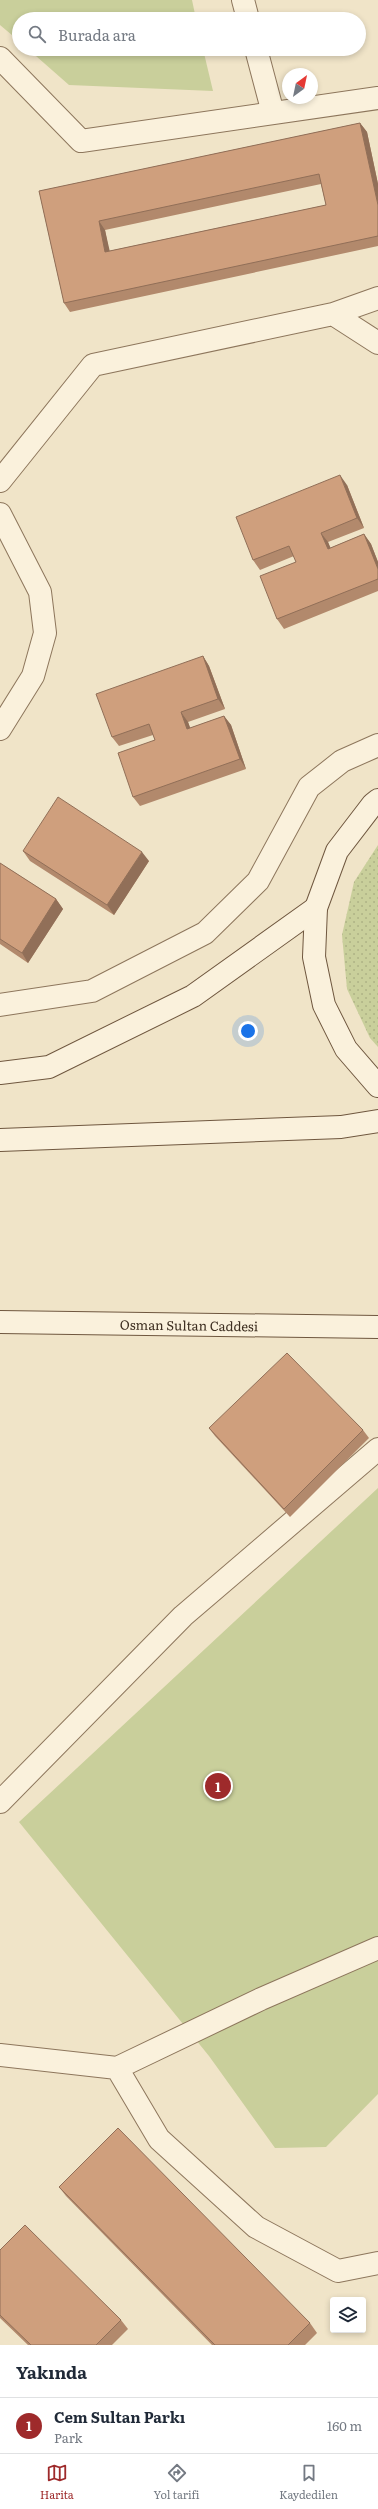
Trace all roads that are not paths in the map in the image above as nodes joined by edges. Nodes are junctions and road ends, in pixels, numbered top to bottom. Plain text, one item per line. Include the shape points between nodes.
1 (243, 0) edge
2 (246, 12) edge
3 (258, 56) edge
4 (0, 58) edge
5 (378, 98) edge
6 (273, 113) junction
7 (378, 298) edge
8 (333, 314) junction
9 (378, 343) edge
10 (0, 480) edge
11 (0, 514) edge
12 (0, 729) edge
13 (378, 745) edge
14 (378, 800) edge
15 (316, 908) junction
16 (0, 1005) edge
17 (0, 1073) edge
18 (378, 1086) edge
19 (378, 1121) edge
20 (0, 1140) edge
21 (0, 1322) edge
22 (378, 1327) edge
23 (378, 1449) edge
24 (0, 1802) edge
25 (378, 1948) edge
26 (0, 2056) edge
27 (117, 2068) junction
28 (378, 2263) edge

1 - 2 street
3 - 6 street
4 - 6 street via 81,141
5 - 6 street
7 - 8 street
8 - 9 street
8 - 10 street via 94,365
11 - 12 street via 40,592 45,633 33,676
13 - 16 street via 342,761 309,787 258,881 205,933 92,991
14 - 15 street via 337,851
15 - 17 street via 193,996 49,1067
15 - 18 street via 314,957 324,1005 346,1049
19 - 20 street via 341,1127
21 - 22 street, Osman Sultan Caddesi
23 - 24 street via 183,1616
25 - 27 street via 261,1999
26 - 27 street
27 - 28 street via 159,2138 256,2227 338,2270

